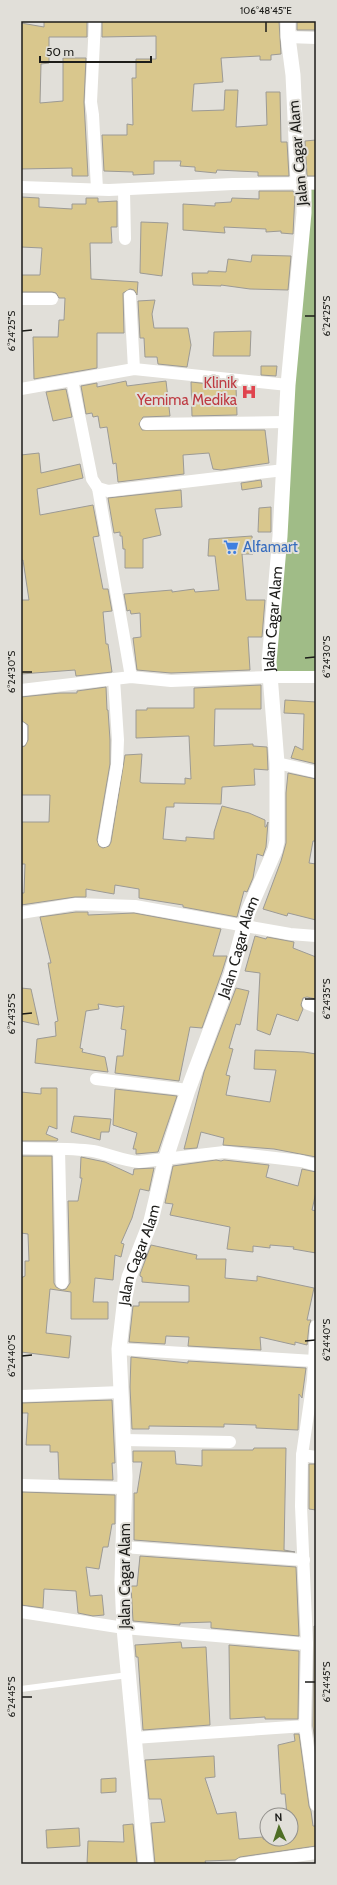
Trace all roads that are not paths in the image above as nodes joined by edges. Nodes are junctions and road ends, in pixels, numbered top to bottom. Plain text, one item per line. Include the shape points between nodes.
1 (95, 21) edge
2 (288, 21) edge
3 (288, 37) junction
4 (316, 38) edge
5 (298, 183) junction
6 (316, 183) edge
7 (21, 187) edge
8 (97, 189) junction
9 (124, 190) junction
10 (125, 239) dead end
11 (130, 296) dead end
12 (52, 298) dead end
13 (21, 299) edge
14 (134, 369) junction
15 (72, 380) junction
16 (288, 385) junction
17 (21, 389) edge
18 (286, 422) junction
19 (146, 424) dead end
20 (284, 470) junction
21 (98, 488) junction
22 (131, 677) junction
23 (269, 677) junction
24 (316, 677) edge
25 (114, 679) junction
26 (21, 690) edge
27 (21, 728) edge
28 (21, 740) edge
29 (277, 763) junction
30 (316, 772) edge
31 (104, 842) dead end
32 (21, 914) edge
33 (244, 925) junction
34 (316, 936) edge
35 (96, 1079) dead end
36 (188, 1090) junction
37 (21, 1148) edge
38 (59, 1150) junction
39 (166, 1158) junction
40 (316, 1166) edge
41 (62, 1283) dead end
42 (316, 1326) edge
43 (119, 1349) junction
44 (314, 1361) junction
45 (121, 1392) junction
46 (21, 1396) edge
47 (123, 1440) junction
48 (230, 1442) dead end
49 (302, 1455) junction
50 (316, 1457) edge
51 (21, 1485) edge
52 (124, 1488) junction
53 (123, 1548) junction
54 (304, 1560) junction
55 (21, 1612) edge
56 (124, 1628) junction
57 (307, 1644) junction
58 (129, 1675) junction
59 (311, 1687) edge
60 (21, 1689) edge
61 (305, 1726) junction
62 (134, 1738) junction
63 (316, 1805) edge
64 (316, 1853) edge
65 (146, 1864) edge
66 (241, 1864) edge

1 - 8 street via 91,102
2 - 3 street, Jalan Cagar Alam
3 - 4 street
3 - 5 street, Jalan Cagar Alam via 293,75
5 - 6 street
5 - 9 street
5 - 16 street, Jalan Cagar Alam via 304,191 304,213
7 - 8 street
8 - 9 street
9 - 10 street
11 - 14 street
12 - 13 street
14 - 15 street
14 - 16 street
15 - 17 street
15 - 21 street via 92,479
16 - 18 street, Jalan Cagar Alam
18 - 19 street
18 - 20 street, Jalan Cagar Alam
20 - 21 street via 108,491
20 - 23 street, Jalan Cagar Alam
21 - 22 street
22 - 23 street via 171,681
22 - 25 street
23 - 24 street
23 - 29 street, Jalan Cagar Alam
25 - 26 street
25 - 31 street via 118,740
27 - 28 street
29 - 30 street
29 - 33 street, Jalan Cagar Alam via 277,840
32 - 33 street via 76,904 103,904 135,906
33 - 34 street
33 - 36 street, Jalan Cagar Alam via 231,975
35 - 36 street
36 - 39 street, Jalan Cagar Alam
37 - 38 street
38 - 39 street via 98,1152 126,1161
38 - 41 street
39 - 40 street via 224,1152 301,1161
39 - 43 street, Jalan Cagar Alam via 150,1221 127,1286
42 - 44 street
43 - 44 street
43 - 45 street, Jalan Cagar Alam
44 - 49 street
45 - 46 street
45 - 47 street, Jalan Cagar Alam
47 - 48 street
47 - 52 street, Jalan Cagar Alam
49 - 50 street
49 - 54 street
51 - 52 street
52 - 53 street, Jalan Cagar Alam
53 - 54 street
53 - 56 street, Jalan Cagar Alam
54 - 57 street
55 - 56 street
56 - 57 street
56 - 58 street, Jalan Cagar Alam
57 - 59 street
58 - 60 lane
58 - 62 street, Jalan Cagar Alam
59 - 61 street
61 - 62 street
61 - 63 street
62 - 65 street, Jalan Cagar Alam
64 - 66 street

